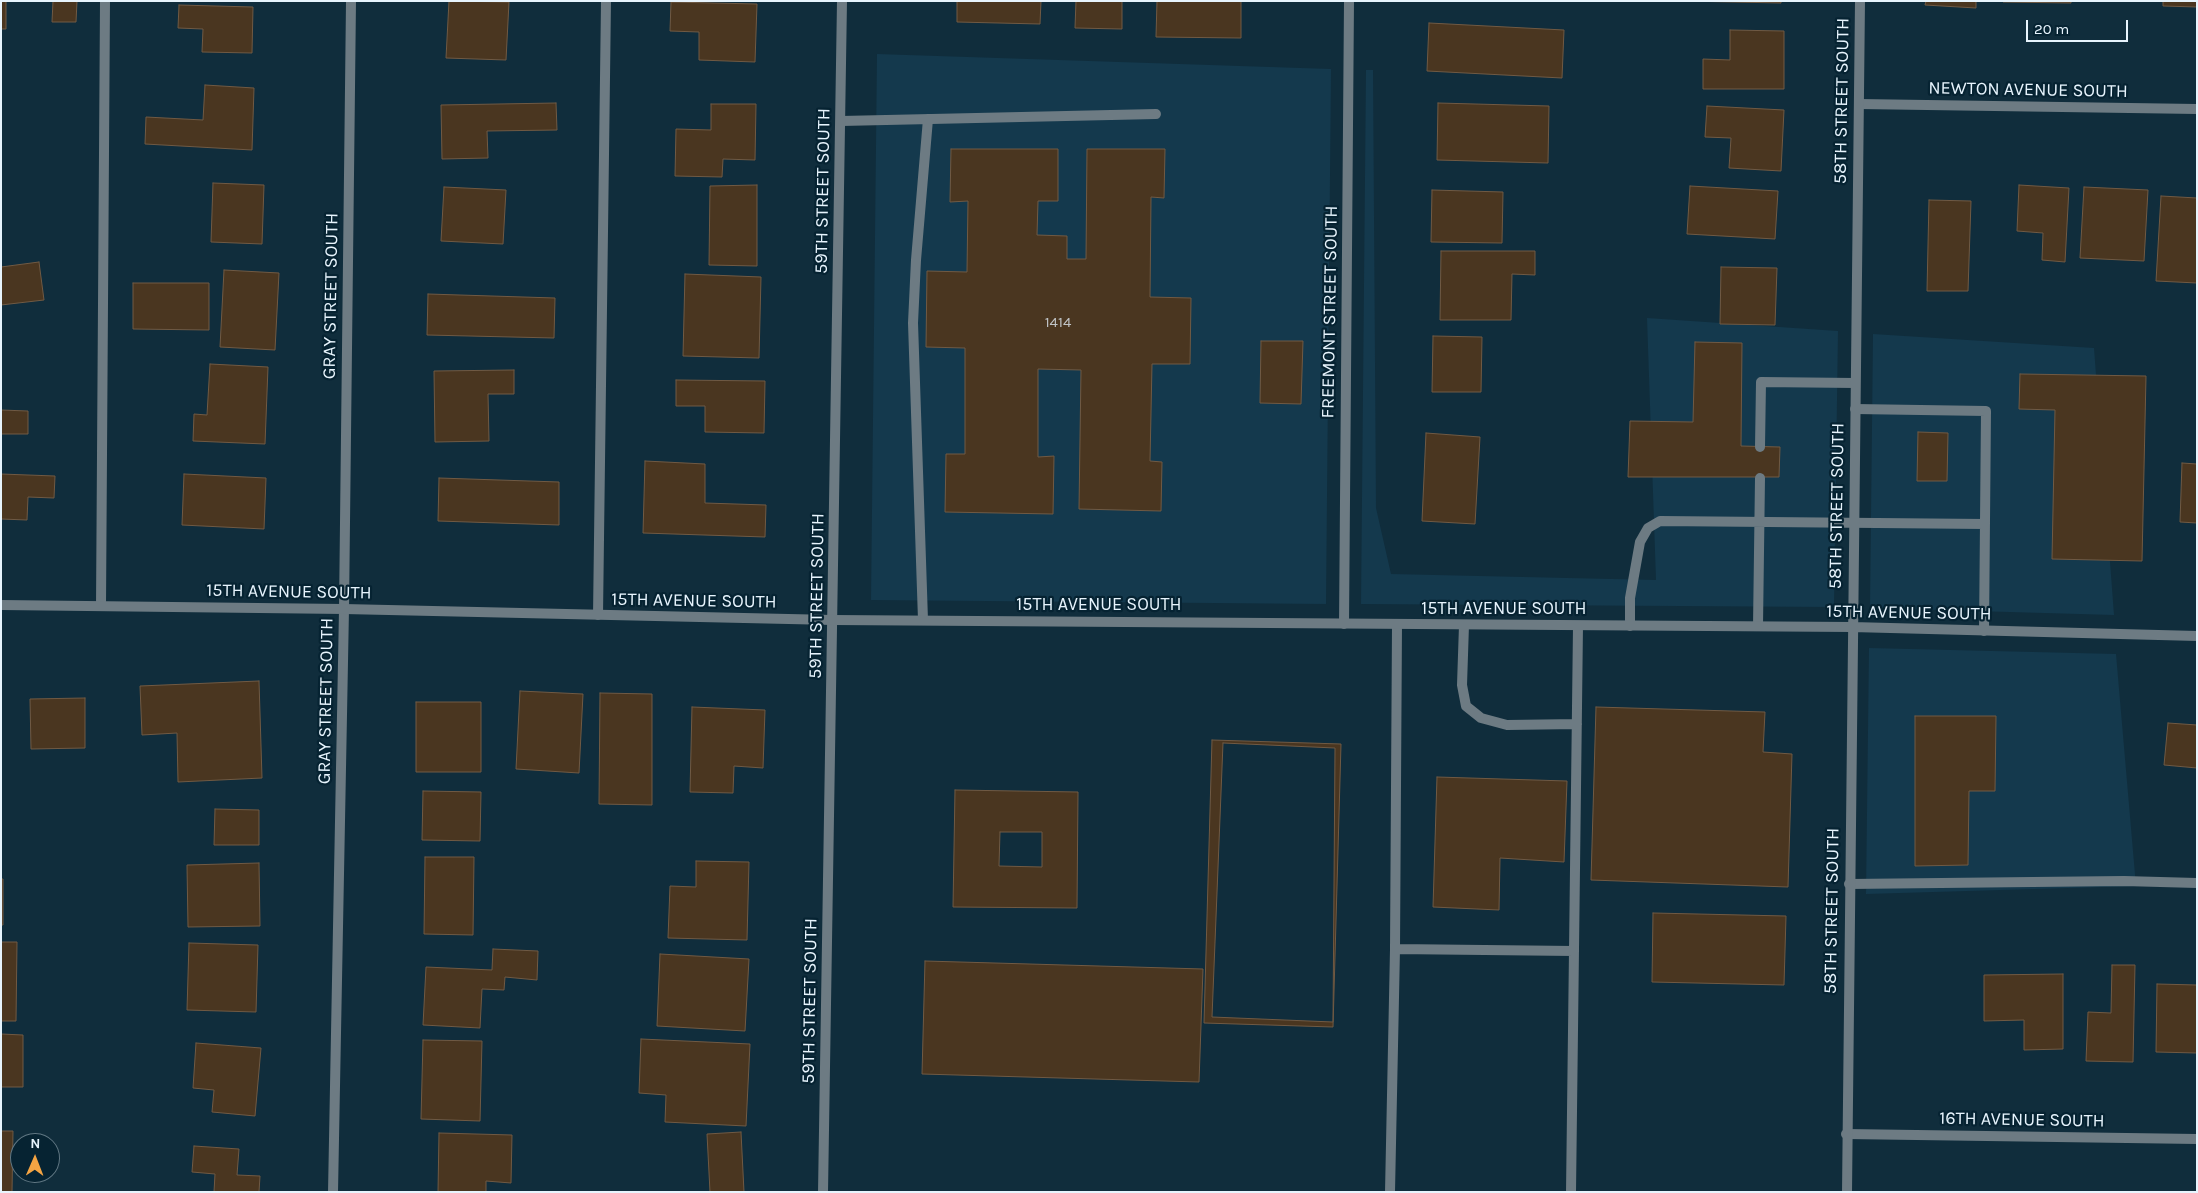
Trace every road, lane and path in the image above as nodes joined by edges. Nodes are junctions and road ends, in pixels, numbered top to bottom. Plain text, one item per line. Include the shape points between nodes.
1 (105, 1) edge
2 (351, 1) edge
3 (606, 1) edge
4 (842, 1) edge
5 (1349, 1) edge
6 (1860, 1) edge
7 (1859, 104) junction
8 (2197, 109) edge
9 (1156, 114) dead end
10 (928, 119) junction
11 (840, 120) junction
12 (1855, 383) junction
13 (1854, 409) junction
14 (1760, 446) dead end
15 (1760, 478) dead end
16 (1760, 522) junction
17 (1853, 523) junction
18 (1985, 524) junction
19 (1, 605) edge
20 (101, 606) junction
21 (344, 608) junction
22 (598, 615) junction
23 (833, 620) junction
24 (923, 620) junction
25 (1344, 624) junction
26 (1397, 624) junction
27 (1464, 625) junction
28 (1578, 626) junction
29 (1630, 626) junction
30 (1758, 626) junction
31 (1852, 628) junction
32 (1984, 631) junction
33 (2197, 636) edge
34 (1577, 724) junction
35 (2197, 882) edge
36 (1849, 884) junction
37 (1395, 949) junction
38 (1574, 951) junction
39 (1846, 1134) junction
40 (2197, 1139) edge
41 (333, 1192) edge
42 (822, 1192) edge
43 (1390, 1192) edge
44 (1571, 1192) edge
45 (1847, 1192) edge

1 - 20 street
2 - 21 street, GRAY STREET SOUTH
3 - 22 street
4 - 11 street, 59TH STREET SOUTH
5 - 25 street, FREEMONT STREET SOUTH
6 - 7 street, 58TH STREET SOUTH
7 - 8 street, NEWTON AVENUE SOUTH
7 - 12 street, 58TH STREET SOUTH
9 - 10 street
10 - 11 street
10 - 24 street via 914,323
11 - 23 street, 59TH STREET SOUTH
12 - 13 street, 58TH STREET SOUTH
12 - 14 street via 1761,382
13 - 17 street, 58TH STREET SOUTH
13 - 18 street via 1986,411
15 - 16 street
16 - 17 street
16 - 29 street via 1660,521 1648,528 1640,542 1630,598
16 - 30 street
17 - 18 street
17 - 31 street, 58TH STREET SOUTH
18 - 32 street
19 - 20 street, 15TH AVENUE SOUTH
20 - 21 street, 15TH AVENUE SOUTH
21 - 22 street, 15TH AVENUE SOUTH
21 - 41 street, GRAY STREET SOUTH
22 - 23 street, 15TH AVENUE SOUTH
23 - 24 street, 15TH AVENUE SOUTH
23 - 42 street, 59TH STREET SOUTH
24 - 25 street, 15TH AVENUE SOUTH
25 - 26 street, 15TH AVENUE SOUTH
26 - 27 street, 15TH AVENUE SOUTH
26 - 37 street
27 - 28 street, 15TH AVENUE SOUTH
27 - 34 street via 1462,685 1466,706 1481,718 1507,725
28 - 29 street, 15TH AVENUE SOUTH
28 - 34 street
29 - 30 street, 15TH AVENUE SOUTH
30 - 31 street, 15TH AVENUE SOUTH
31 - 32 street, 15TH AVENUE SOUTH
31 - 36 street, 58TH STREET SOUTH
32 - 33 street, 15TH AVENUE SOUTH
34 - 38 street
35 - 36 street
36 - 39 street, 58TH STREET SOUTH
37 - 38 street
37 - 43 street
38 - 44 street
39 - 40 street, 16TH AVENUE SOUTH
39 - 45 street, 58TH STREET SOUTH

